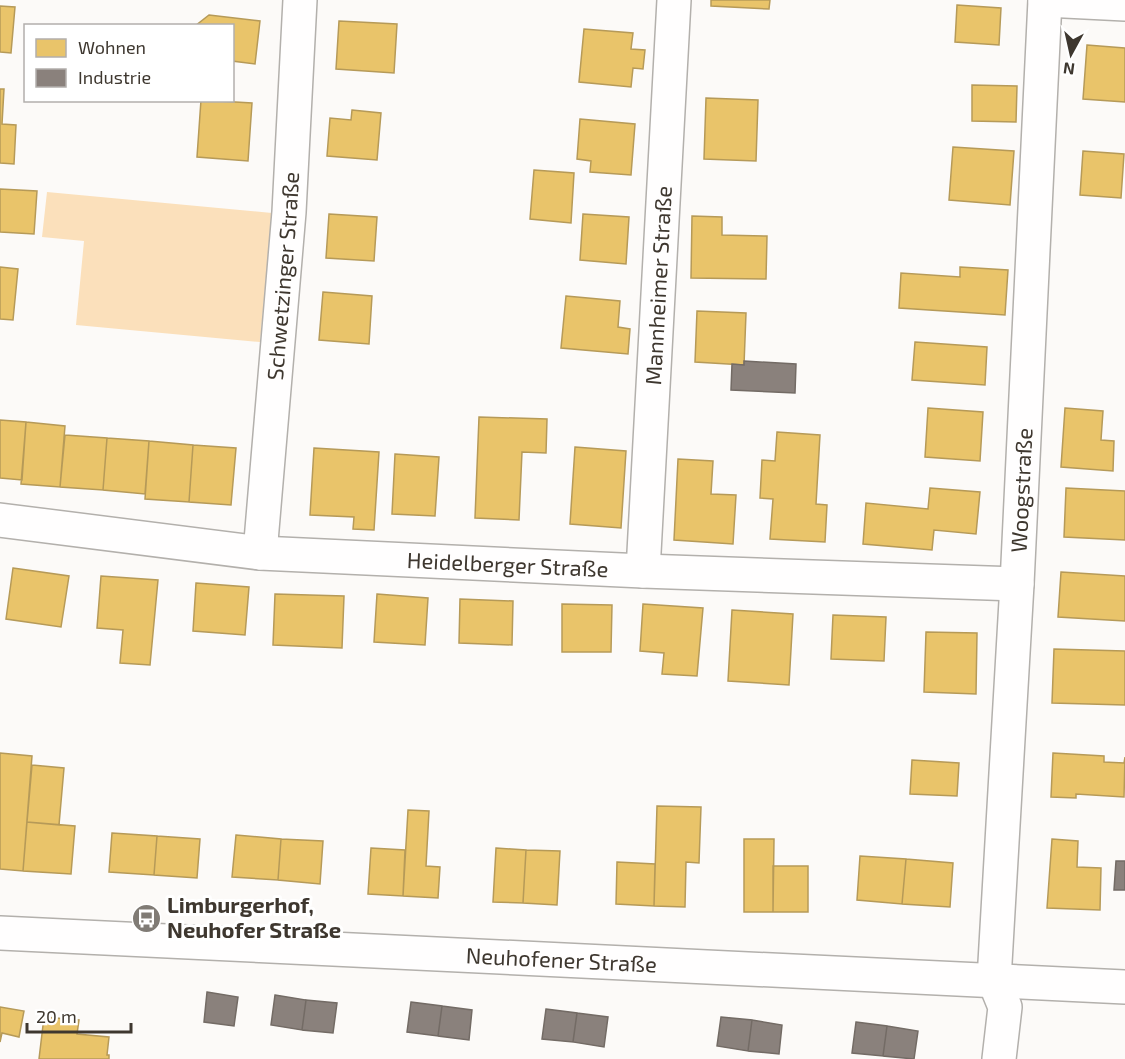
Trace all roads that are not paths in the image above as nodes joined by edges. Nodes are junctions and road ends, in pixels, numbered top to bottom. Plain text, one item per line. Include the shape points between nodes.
1 (300, 0) edge
2 (674, 0) edge
3 (1045, 0) edge
4 (1125, 4) edge
5 (0, 520) edge
6 (260, 553) junction
7 (644, 571) junction
8 (1017, 584) junction
9 (0, 933) edge
10 (994, 980) junction
11 (1125, 987) edge
12 (999, 1059) edge

1 - 6 street, Schwetzinger Straße via 289,212
2 - 7 street, Mannheimer Straße
3 - 4 street
3 - 8 street, Woogstraße
5 - 6 street, Heidelberger Straße
6 - 7 street, Heidelberger Straße
7 - 8 street, Heidelberger Straße
8 - 10 street, Woogstraße
9 - 10 street, Neuhofener Straße
10 - 11 street, Neuhofener Straße
10 - 12 street via 1005,1007

